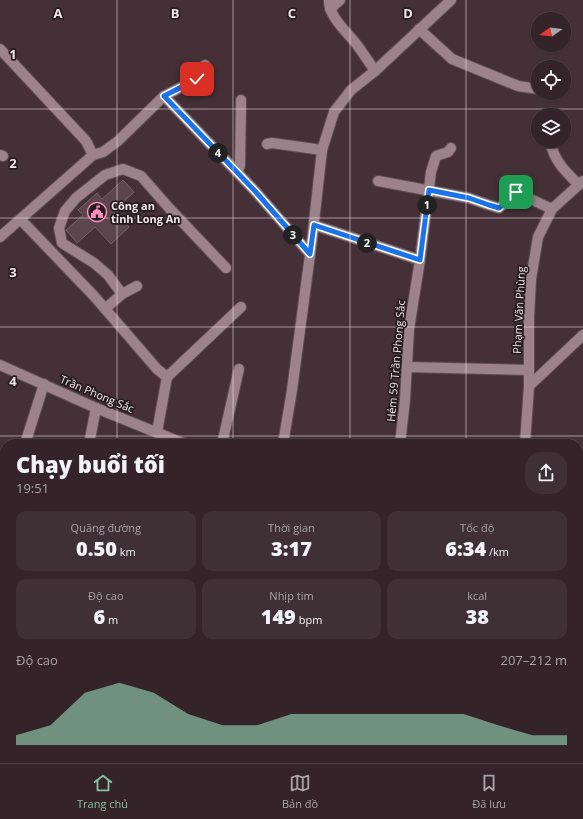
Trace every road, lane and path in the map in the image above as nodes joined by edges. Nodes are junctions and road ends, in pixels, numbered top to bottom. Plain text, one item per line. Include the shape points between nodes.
1 (340, 0) edge
2 (451, 0) edge
3 (330, 5) edge
4 (419, 29) junction
5 (0, 48) edge
6 (206, 65) dead end
7 (375, 71) junction
8 (531, 88) edge
9 (164, 96) junction
10 (241, 100) dead end
11 (267, 144) dead end
12 (451, 148) dead end
13 (552, 148) edge
14 (322, 150) junction
15 (93, 155) junction
16 (236, 172) junction
17 (378, 181) dead end
18 (581, 183) edge
19 (429, 190) junction
20 (552, 209) junction
21 (21, 220) junction
22 (314, 225) junction
23 (0, 237) edge
24 (310, 254) junction
25 (420, 260) junction
26 (226, 268) dead end
27 (137, 286) dead end
28 (122, 294) junction
29 (241, 307) dead end
30 (105, 309) junction
31 (583, 335) edge
32 (0, 365) edge
33 (407, 367) junction
34 (239, 369) dead end
35 (529, 370) junction
36 (167, 377) junction
37 (44, 384) junction
38 (529, 386) junction
39 (96, 408) junction
40 (157, 432) junction
41 (27, 439) edge
42 (90, 439) edge
43 (173, 439) edge
44 (223, 439) edge
45 (284, 439) edge
46 (400, 439) edge
47 (525, 439) edge

1 - 3 street
2 - 4 street
3 - 7 street via 339,23
4 - 7 street
4 - 8 street via 452,59 518,86
5 - 15 street via 86,141
6 - 9 street via 197,79
7 - 14 street via 352,90 334,112
9 - 15 street via 118,141 103,152
9 - 16 street
10 - 16 street via 240,166
11 - 14 street
12 - 19 street, Hẻm 59 Trần Phong Sắc via 448,152 436,156
13 - 18 street via 559,165
14 - 22 street
15 - 21 street
16 - 24 street
17 - 19 street
18 - 20 street, Phạm Văn Phùng
19 - 20 street via 469,198 499,208 516,192
19 - 25 street, Hẻm 59 Trần Phong Sắc
20 - 35 street, Phạm Văn Phùng via 538,237 531,279
21 - 23 street
21 - 30 street
22 - 24 street
22 - 25 street
24 - 45 street
25 - 33 street, Hẻm 59 Trần Phong Sắc via 409,329
26 - 28 street via 140,176 123,169 105,175 76,198 65,211 59,228 62,242 108,275
27 - 28 street
28 - 30 street
29 - 36 street
30 - 36 street
31 - 38 street
32 - 37 street, Trần Phong Sắc
33 - 35 street
33 - 46 street, Hẻm 59 Trần Phong Sắc
34 - 44 street
35 - 38 street, Phạm Văn Phùng
36 - 40 street
37 - 39 street, Trần Phong Sắc
37 - 41 street
38 - 47 street, Phạm Văn Phùng
39 - 40 street, Trần Phong Sắc
39 - 42 street
40 - 43 street, Trần Phong Sắc

